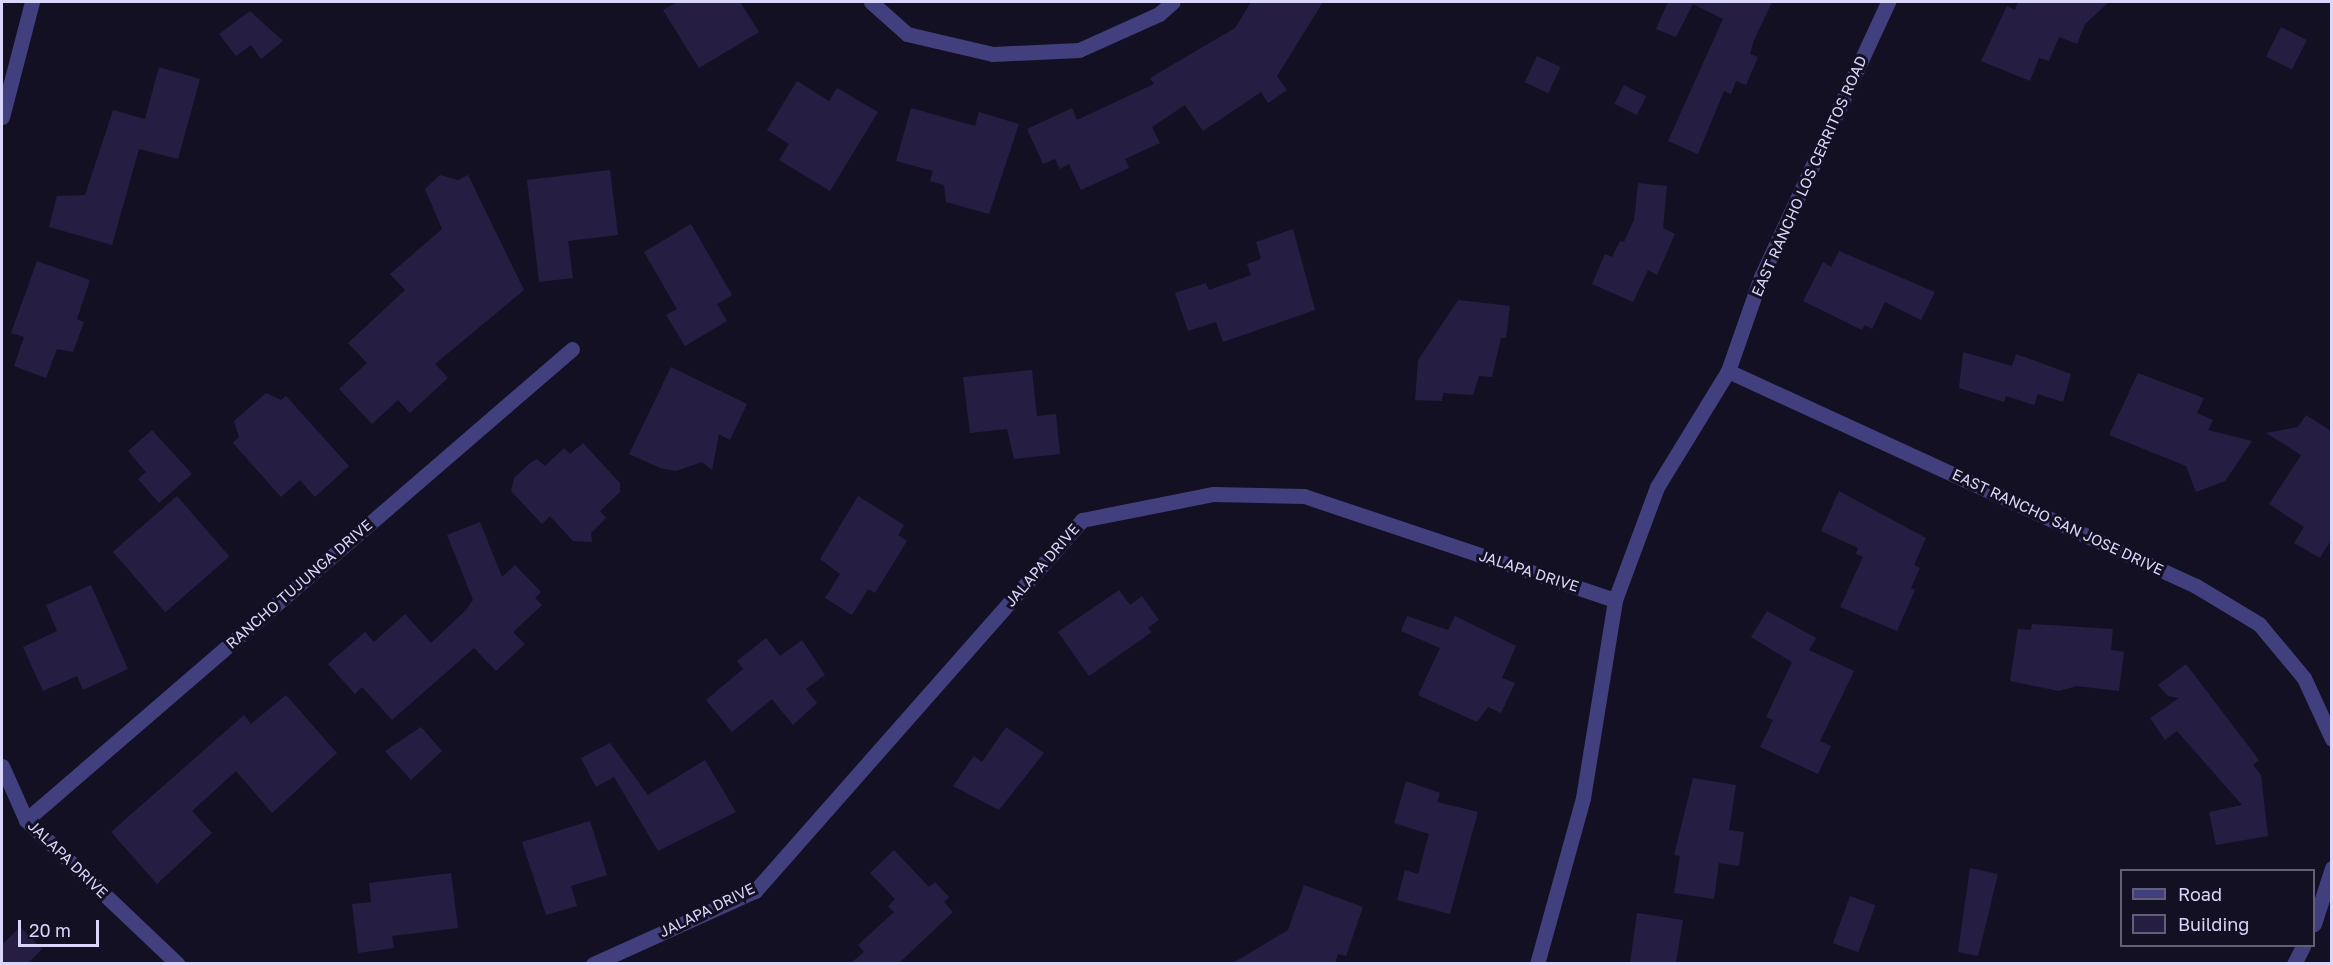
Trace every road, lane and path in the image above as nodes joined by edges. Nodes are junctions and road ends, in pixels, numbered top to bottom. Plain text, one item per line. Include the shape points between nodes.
1 (32, 2) edge
2 (871, 2) edge
3 (1173, 2) edge
4 (1888, 2) edge
5 (2, 117) edge
6 (572, 349) dead end
7 (1728, 371) junction
8 (1615, 600) junction
9 (2331, 740) edge
10 (2, 766) edge
11 (26, 820) junction
12 (2331, 868) edge
13 (2315, 918) edge
14 (2302, 947) edge
15 (178, 963) edge
16 (593, 963) edge
17 (1538, 963) edge
18 (2294, 963) edge

1 - 5 street
2 - 3 street via 907,34 993,54 1079,50 1159,14
4 - 7 street, EAST RANCHO LOS CERRITOS ROAD via 1761,277
6 - 11 street, RANCHO TUJUNGA DRIVE
7 - 8 street, EAST RANCHO LOS CERRITOS ROAD via 1657,487
7 - 9 street, EAST RANCHO SAN JOSE DRIVE via 2196,586 2259,624 2304,678
8 - 16 street, JALAPA DRIVE via 1304,496 1213,494 1082,520 755,891
8 - 17 street, EAST RANCHO LOS CERRITOS ROAD via 1583,798
10 - 11 street, JALAPA DRIVE
11 - 15 street, JALAPA DRIVE
12 - 13 street
14 - 18 street

